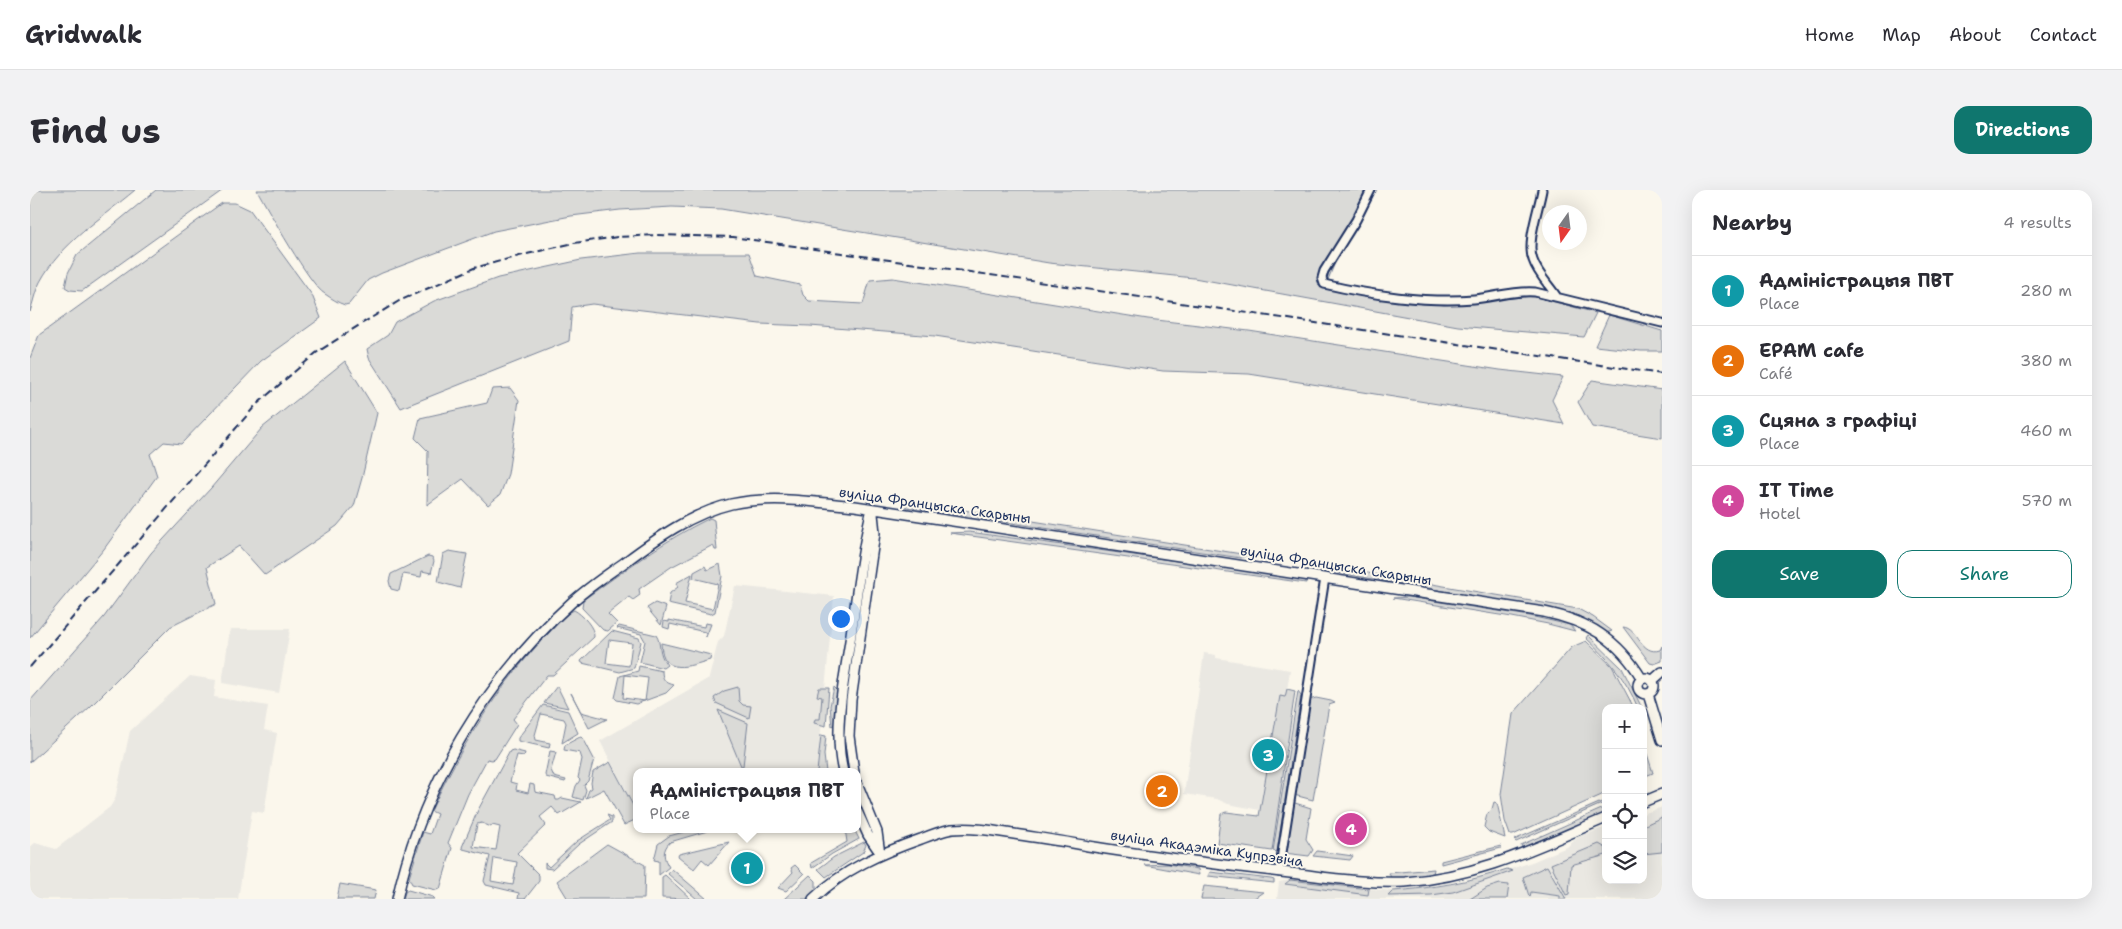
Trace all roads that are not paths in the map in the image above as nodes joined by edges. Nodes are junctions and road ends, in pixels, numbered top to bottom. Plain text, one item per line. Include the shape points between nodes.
1 (1372, 190) edge
2 (1542, 190) edge
3 (1557, 296) junction
4 (1662, 323) edge
5 (872, 509) junction
6 (1325, 578) junction
7 (1662, 672) edge
8 (1642, 679) junction
9 (1652, 681) junction
10 (1648, 694) junction
11 (1662, 740) edge
12 (843, 768) edge
13 (853, 768) edge
14 (861, 792) edge
15 (1662, 794) edge
16 (1647, 800) edge
17 (861, 820) edge
18 (1602, 820) edge
19 (880, 854) junction
20 (1279, 872) junction
21 (397, 899) edge
22 (813, 899) edge

1 - 3 street via 1324,270 1324,284 1380,294 1438,299 1475,299 1526,291
2 - 3 street via 1530,249 1538,271
3 - 4 street
5 - 6 main road, вуліца Францыска Скарыны
5 - 12 main road via 843,693 840,735
5 - 13 main road via 875,533 850,715
5 - 21 main road, вуліца Францыска Скарыны via 810,501 760,500 718,508 663,535 572,602 508,670 453,751 422,816
6 - 8 main road, вуліца Францыска Скарыны via 1544,612 1578,621 1623,652
6 - 20 street
7 - 9 main road
8 - 9 main road
8 - 10 main road via 1639,690
9 - 10 main road via 1653,690
10 - 11 main road
14 - 19 main road via 878,832
15 - 16 main road
17 - 19 main road
18 - 20 main road, вуліца Акадэміка Купрэвіча via 1519,856 1446,877 1386,882
19 - 20 main road, вуліца Акадэміка Купрэвіча via 942,831 964,828
19 - 22 main road, вуліца Акадэміка Купрэвіча via 838,878

